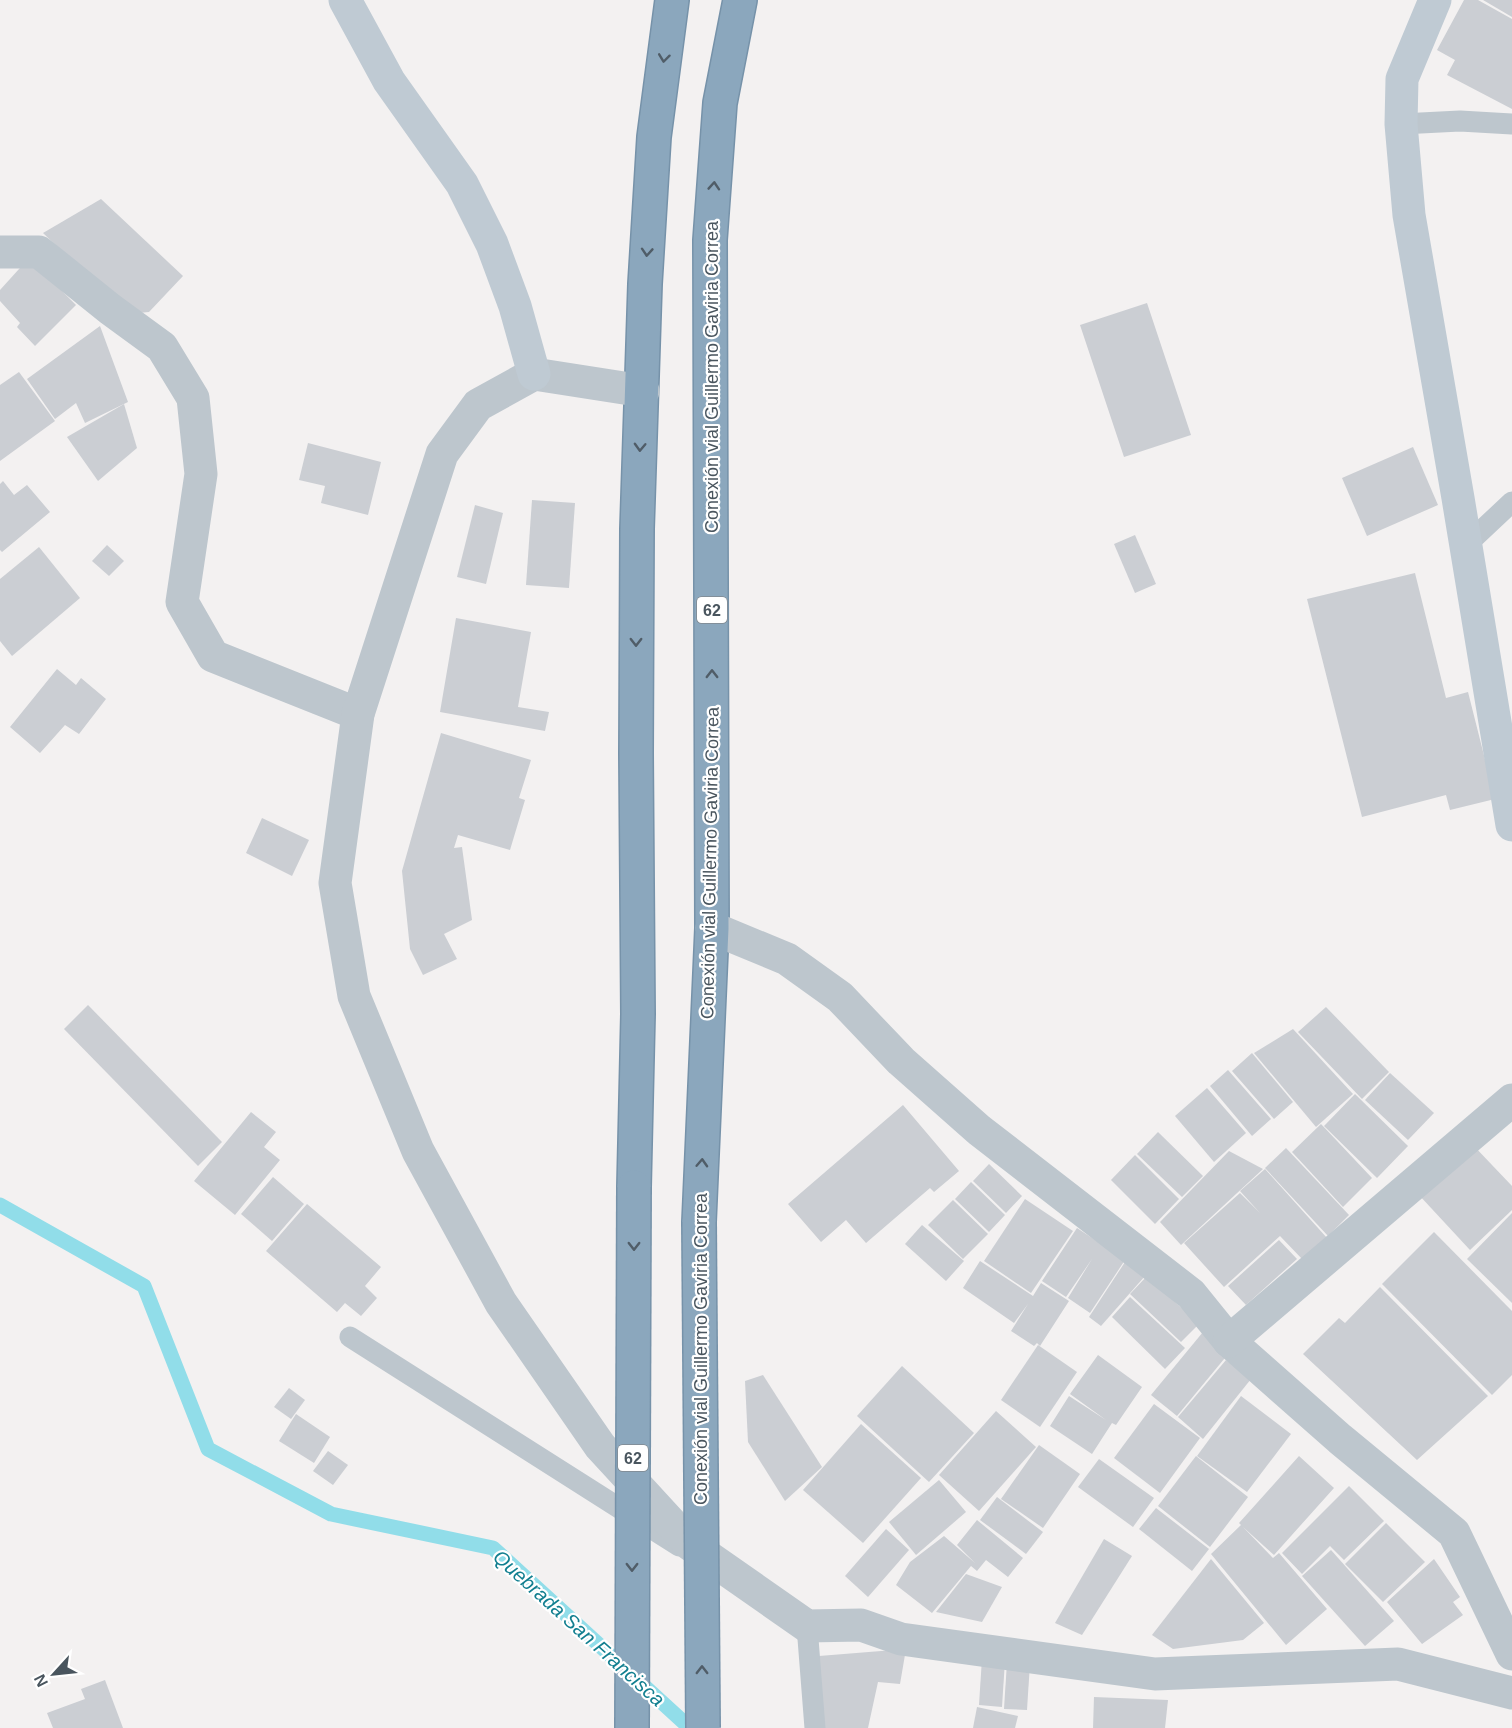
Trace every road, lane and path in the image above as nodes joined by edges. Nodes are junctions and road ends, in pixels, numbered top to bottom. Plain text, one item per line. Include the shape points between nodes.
1 (345, 0) edge
2 (672, 0) edge
3 (740, 0) edge
4 (1435, 0) edge
5 (1401, 124) junction
6 (1512, 124) edge
7 (0, 252) edge
8 (534, 374) junction
9 (643, 391) junction
10 (1512, 502) edge
11 (1466, 545) junction
12 (358, 714) junction
13 (1512, 825) edge
14 (712, 928) junction
15 (1512, 1100) edge
16 (350, 1337) dead end
17 (1229, 1341) junction
18 (807, 1626) junction
19 (1512, 1654) edge
20 (1512, 1693) edge
21 (632, 1728) edge
22 (703, 1728) edge
23 (815, 1728) edge

1 - 8 street via 389,81 462,183 492,244
2 -> 9 highway, 62 via 654,137
14 -> 3 highway, Conexión vial Guillermo Gaviria Correa / 62 via 710,240 720,104
4 - 5 street via 1402,79
5 - 6 lane
5 - 11 street via 1409,215
7 - 12 street via 39,252 162,347 193,398 201,474 182,602 213,656
8 - 9 street
8 - 12 street via 478,405 442,454
9 -> 21 highway, 62, bridge via 637,529 638,1014
10 - 11 lane
11 - 13 street
12 - 18 street via 334,883 354,996 418,1151 501,1303 600,1446 691,1545
14 - 17 street via 788,959 840,997 901,1061 979,1130 1191,1294
22 -> 14 highway, Conexión vial Guillermo Gaviria Correa / 62, bridge via 699,1222
15 - 17 street
16 - 18 lane
17 - 19 street via 1454,1533
18 - 20 street via 861,1625 901,1639 1155,1674 1398,1664
18 - 23 lane

